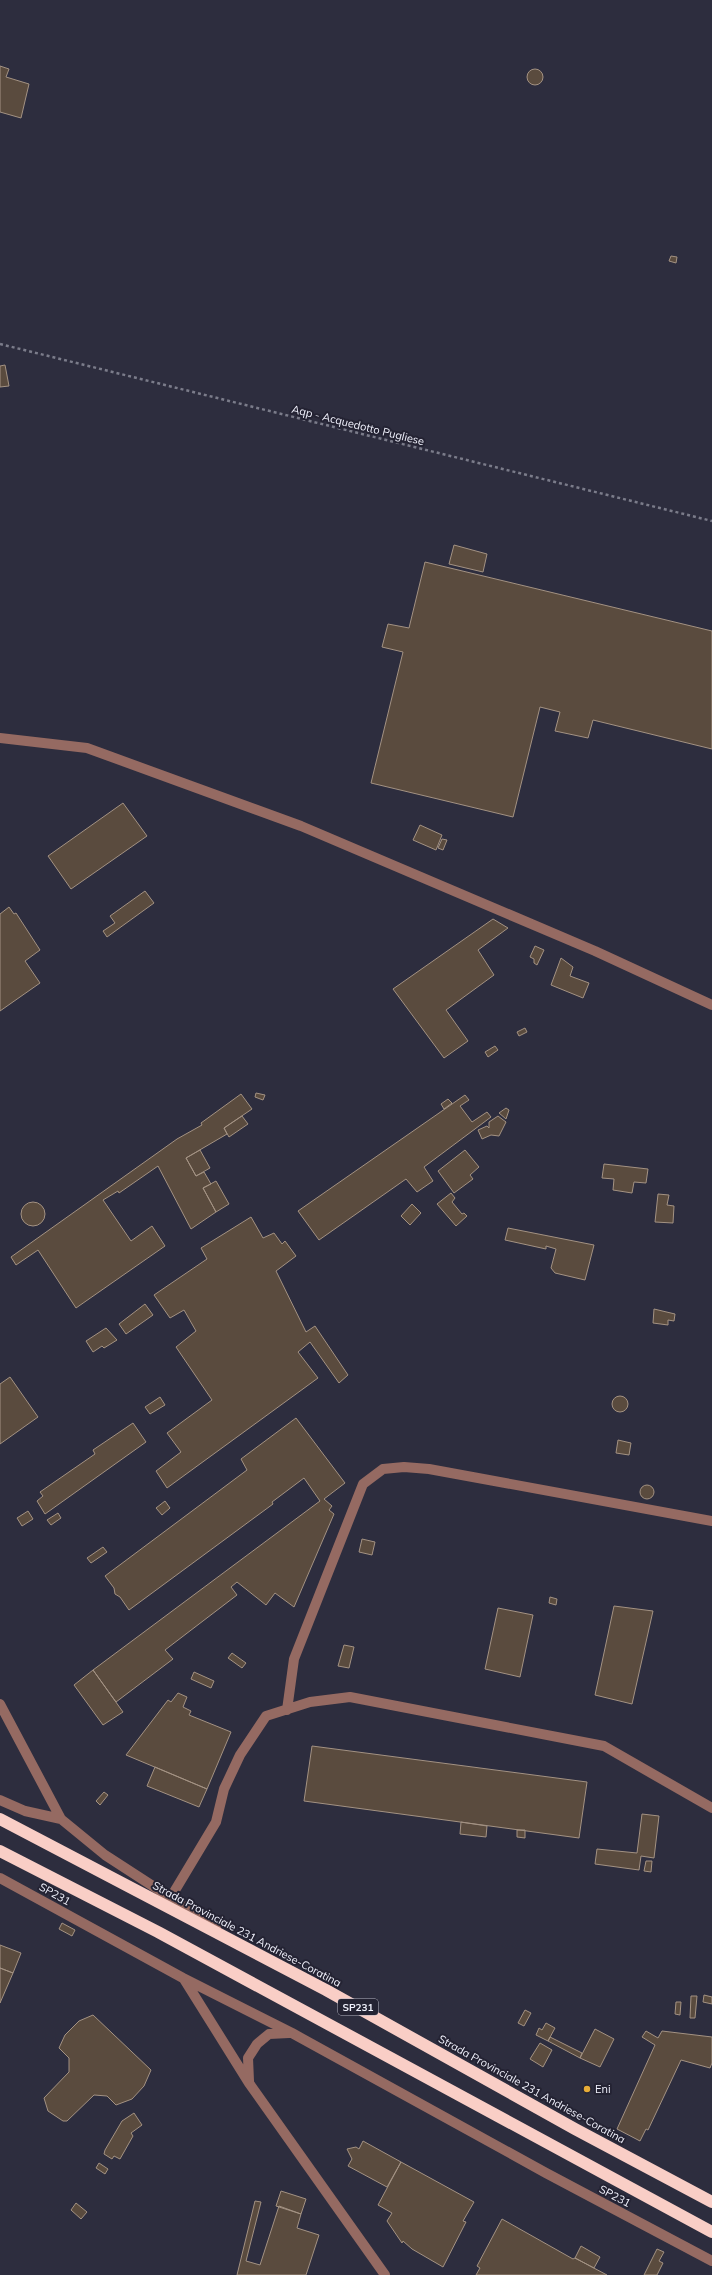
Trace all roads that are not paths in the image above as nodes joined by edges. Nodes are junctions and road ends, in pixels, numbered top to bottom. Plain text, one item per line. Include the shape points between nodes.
1 (0, 738) edge
2 (712, 1005) edge
3 (712, 1521) edge
4 (0, 1704) edge
5 (287, 1710) junction
6 (0, 1800) edge
7 (712, 1808) edge
8 (0, 1819) edge
9 (61, 1819) junction
10 (0, 1851) edge
11 (0, 1878) edge
12 (171, 1897) junction
13 (274, 1963) junction
14 (183, 1978) junction
15 (292, 2033) junction
16 (249, 2083) junction
17 (712, 2202) edge
18 (712, 2232) edge
19 (712, 2262) edge
20 (385, 2275) edge

1 - 2 street via 87,748 301,826 595,951
3 - 5 street via 429,1469 383,1469 363,1484 294,1659
4 - 9 street
5 - 7 street via 310,1702 350,1697 604,1746
5 - 12 street via 266,1716 240,1754 224,1789 216,1822
6 - 9 street via 25,1811
8 - 13 highway, Strada Provinciale 231 Andriese-Coratina / SP231
9 - 12 street via 105,1855
10 - 18 highway, SP231 via 158,1932
11 - 14 street, SP231
12 - 13 street
13 - 17 highway, Strada Provinciale 231 Andriese-Coratina / SP231
14 - 15 street, SP231
14 - 16 street
15 - 16 street via 269,2034 257,2044 248,2058
15 - 19 street, SP231
16 - 20 street

